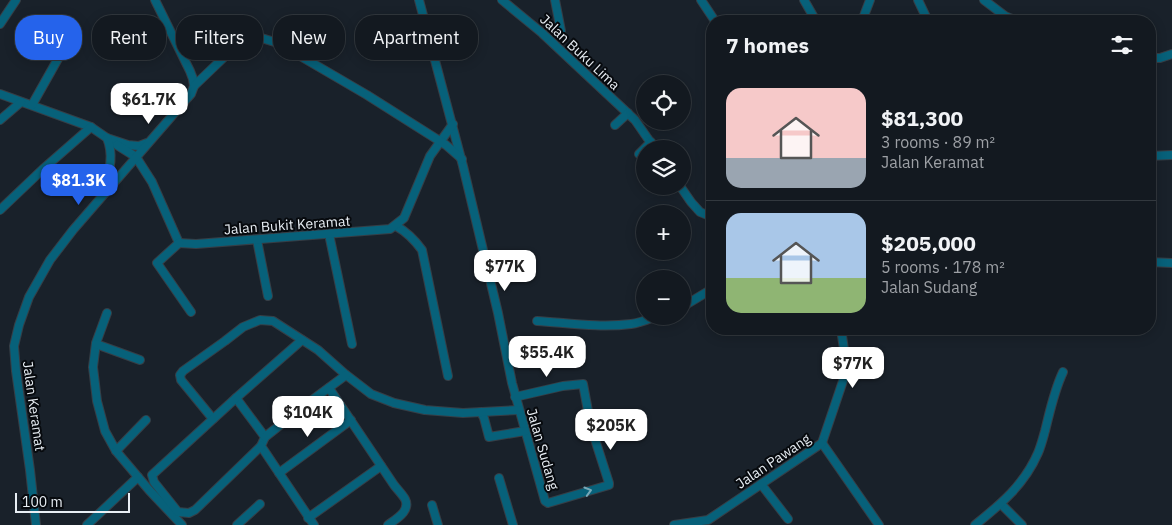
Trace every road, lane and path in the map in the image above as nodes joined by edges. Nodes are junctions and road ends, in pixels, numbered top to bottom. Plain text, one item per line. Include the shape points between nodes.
1 (16, 0) edge
2 (155, 0) edge
3 (419, 0) edge
4 (502, 0) edge
5 (555, 0) edge
6 (701, 0) edge
7 (804, 0) edge
8 (870, 0) edge
9 (918, 0) edge
10 (984, 0) edge
11 (711, 15) edge
12 (813, 15) edge
13 (864, 15) edge
14 (925, 15) edge
15 (1004, 15) edge
16 (0, 24) edge
17 (561, 31) dead end
18 (1172, 54) edge
19 (1156, 58) edge
20 (56, 60) edge
21 (194, 86) junction
22 (0, 94) edge
23 (21, 102) junction
24 (32, 105) junction
25 (628, 113) junction
26 (0, 120) edge
27 (453, 124) junction
28 (615, 125) dead end
29 (91, 127) junction
30 (107, 138) junction
31 (649, 140) edge
32 (440, 142) junction
33 (148, 143) junction
34 (1172, 155) edge
35 (1156, 156) edge
36 (136, 157) junction
37 (462, 160) junction
38 (686, 195) edge
39 (103, 196) junction
40 (0, 210) edge
41 (706, 214) edge
42 (396, 226) junction
43 (330, 234) junction
44 (257, 240) junction
45 (179, 243) junction
46 (1156, 262) edge
47 (1172, 263) edge
48 (706, 293) edge
49 (268, 296) dead end
50 (691, 302) edge
51 (191, 312) dead end
52 (107, 313) dead end
53 (537, 321) dead end
54 (636, 323) edge
55 (843, 335) edge
56 (302, 340) junction
57 (96, 344) junction
58 (352, 344) dead end
59 (140, 360) dead end
60 (1063, 372) dead end
61 (346, 375) junction
62 (448, 376) dead end
63 (329, 388) junction
64 (516, 397) junction
65 (236, 398) junction
66 (519, 410) junction
67 (481, 412) junction
68 (213, 419) junction
69 (146, 420) dead end
70 (351, 420) junction
71 (525, 431) junction
72 (265, 437) junction
73 (822, 443) junction
74 (261, 446) junction
75 (116, 451) junction
76 (381, 466) junction
77 (280, 473) junction
78 (138, 477) junction
79 (499, 478) dead end
80 (761, 484) junction
81 (260, 504) dead end
82 (1001, 504) junction
83 (432, 505) dead end
84 (308, 518) junction
85 (788, 519) dead end
86 (708, 522) edge
87 (36, 525) edge
88 (87, 525) edge
89 (182, 525) edge
90 (237, 525) edge
91 (314, 525) edge
92 (388, 525) edge
93 (438, 525) edge
94 (513, 525) edge
95 (674, 525) edge
96 (879, 525) edge
97 (975, 525) edge
98 (1022, 525) edge

1 - 16 street
2 - 21 street via 190,71
3 - 27 street, Jalan Sudang
4 - 25 street, Jalan Buku Lima
5 - 17 street
6 - 11 street
7 - 12 street
8 - 13 street
9 - 14 street
10 - 15 street
18 - 19 street
20 - 24 street
21 - 32 street via 244,39 258,37 278,43
21 - 33 street, Jalan Keramat via 191,94
22 - 23 street
23 - 24 street
23 - 26 street
24 - 29 street
25 - 28 street
25 - 31 street, Jalan Buku Lima
27 - 32 street
27 - 37 street, Jalan Sudang
29 - 30 street
29 - 40 street
30 - 33 street via 134,146
30 - 36 street
30 - 39 street, Jalan Keramat via 112,155
32 - 37 street
32 - 42 street via 430,156 404,218
33 - 36 street, Jalan Keramat
34 - 35 street
36 - 39 street, Jalan Keramat
36 - 45 street via 152,182
37 - 64 street, Jalan Sudang
38 - 41 street
39 - 87 street, Jalan Keramat via 50,260 29,297 14,346
42 - 43 street, Jalan Bukit Keramat via 390,230
42 - 62 street via 410,235 422,250
43 - 44 street, Jalan Bukit Keramat
43 - 58 street
44 - 45 street, Jalan Bukit Keramat
44 - 49 street
45 - 51 street via 158,263
46 - 47 street
48 - 50 street
52 - 57 street
53 - 54 street via 594,325
55 - 73 street via 845,375
56 - 61 street
56 - 65 street
56 - 68 street via 273,321 260,320 243,327 183,371 181,380
57 - 59 street
57 - 75 street via 93,368 97,401 105,431
60 - 82 street via 1039,452 1020,484
61 - 63 street
61 - 67 street via 371,394 394,403 425,410
63 - 70 street
63 - 72 street
64 - 66 street, Jalan Sudang
71 -> 64 street, Jalan Sudang via 547,503 608,485 583,384
65 - 68 street
65 - 72 street
66 - 67 street
66 - 71 street, Jalan Sudang
67 - 71 street via 489,437
68 - 74 street via 152,475 178,512 195,510
69 - 75 street
70 - 76 street
70 - 77 street
72 - 74 street
73 - 80 street, Jalan Pawang
73 - 96 street, Jalan Pawang
74 - 77 street
75 - 78 street
76 - 84 street
76 - 92 street via 405,498 406,505 405,511
77 - 84 street
78 - 88 street
78 - 89 street
79 - 94 street
80 - 85 street
80 - 86 street, Jalan Pawang
81 - 90 street
82 - 97 street
82 - 98 street
83 - 93 street
84 - 91 street
86 - 95 street, Jalan Pawang

